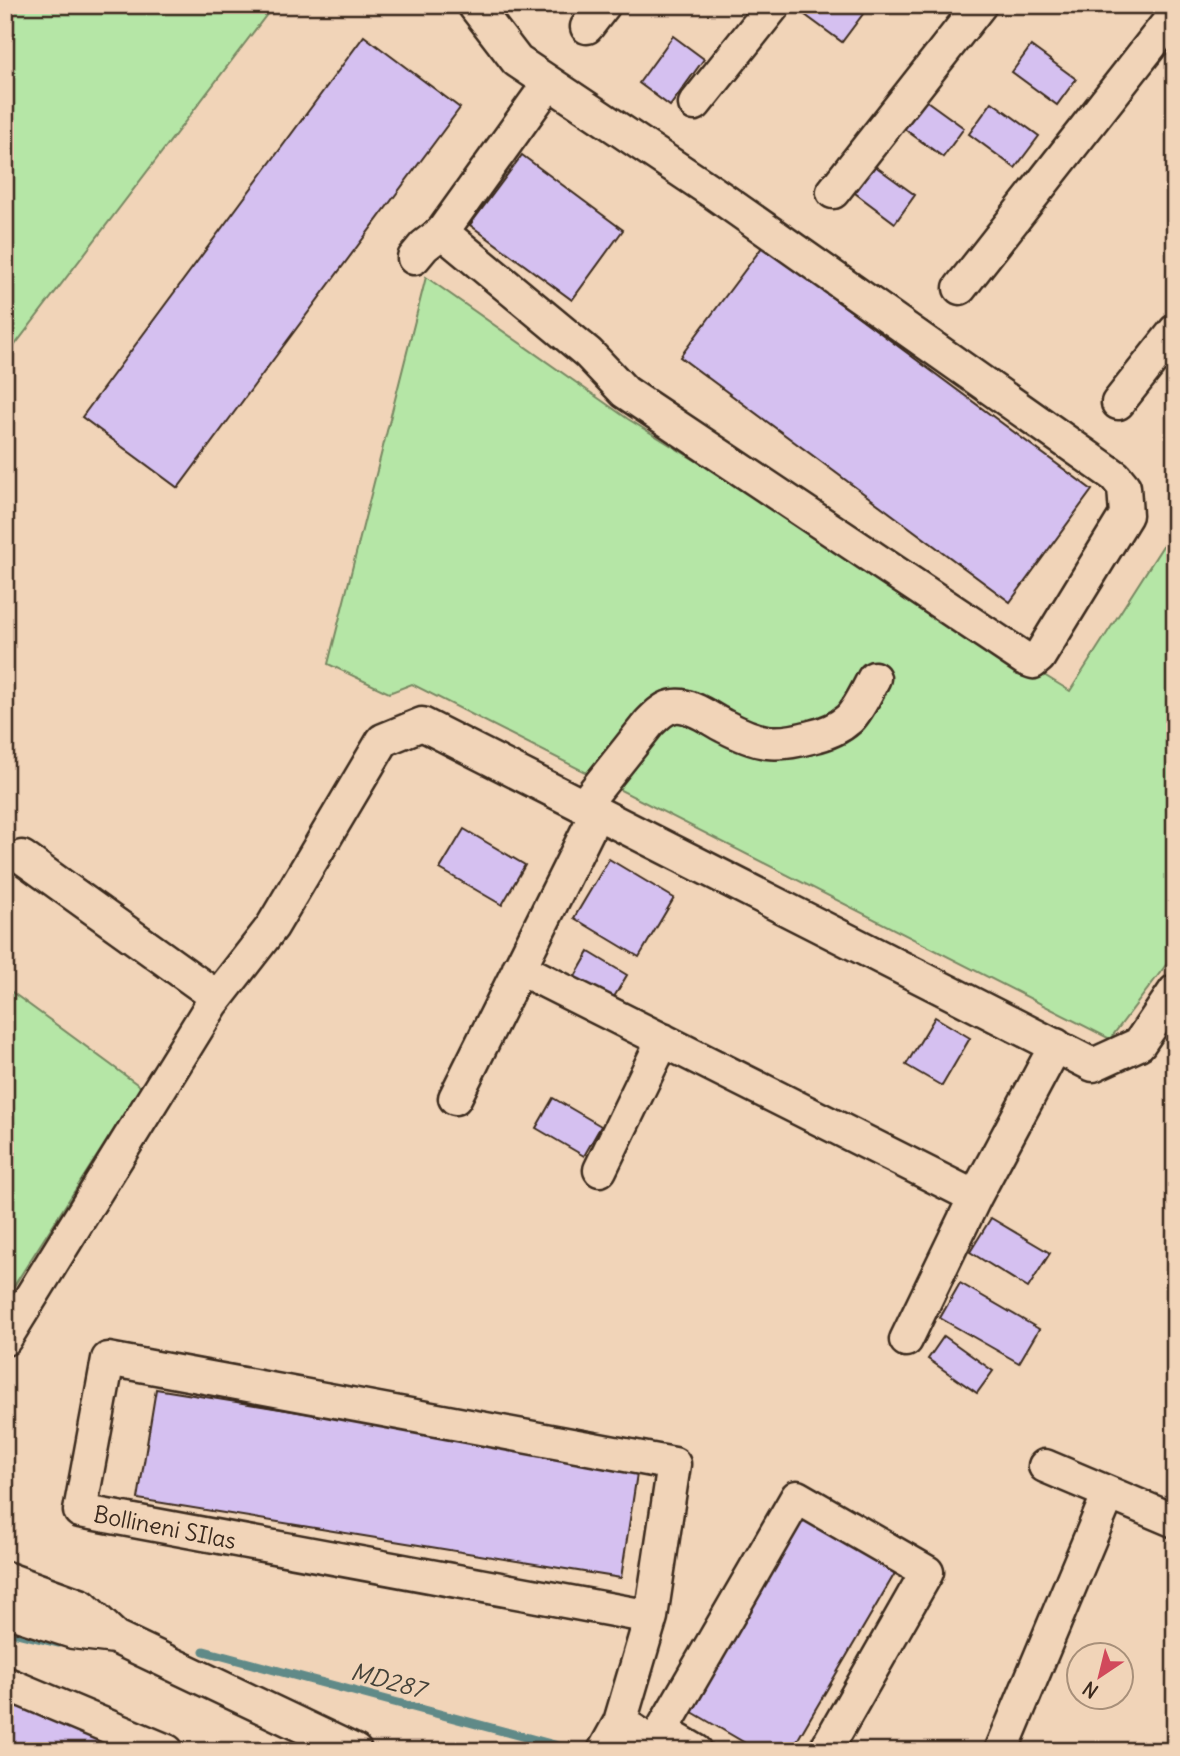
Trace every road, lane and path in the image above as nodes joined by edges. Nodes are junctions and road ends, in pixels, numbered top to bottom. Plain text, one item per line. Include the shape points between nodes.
1 (474, 5) edge
2 (774, 5) edge
3 (980, 5) edge
4 (1175, 14) edge
5 (549, 82) junction
6 (695, 104) dead end
7 (833, 192) dead end
8 (442, 232) junction
9 (414, 258) dead end
10 (960, 288) dead end
11 (1175, 331) edge
12 (1118, 403) dead end
13 (874, 678) dead end
14 (590, 809) junction
15 (22, 857) dead end
16 (519, 968) junction
17 (1175, 991) edge
18 (217, 998) junction
19 (663, 1041) junction
20 (1056, 1045) junction
21 (455, 1098) dead end
22 (600, 1170) dead end
23 (975, 1197) junction
24 (5, 1339) edge
25 (906, 1339) dead end
26 (1045, 1466) dead end
27 (1109, 1493) junction
28 (1175, 1521) edge
29 (5, 1578) edge
30 (5, 1610) edge
31 (652, 1617) junction
32 (115, 1637) junction
33 (5, 1683) edge
34 (620, 1722) junction
35 (656, 1742) edge
36 (167, 1751) edge
37 (355, 1751) edge
38 (604, 1751) edge
39 (696, 1751) edge
40 (825, 1751) edge
41 (1001, 1751) edge

1 - 5 street via 517,61
2 - 6 street
3 - 7 street
4 - 10 street
5 - 8 street
5 - 8 street via 1115,476 1124,487 1126,515 1039,657 1033,662 1025,659 625,392 588,353
8 - 9 street
11 - 12 street
13 - 14 street via 851,717 826,734 785,744 741,736 693,710 672,706 649,723
14 - 16 street
14 - 18 street via 422,724 383,740 272,927
14 - 20 street
15 - 18 street
16 - 19 street
16 - 21 street
17 - 20 street via 1139,1044 1093,1065
18 - 24 street
19 - 22 street
19 - 23 street
20 - 23 street
23 - 25 street
26 - 27 street
27 - 28 street
27 - 41 street
29 - 32 street via 82,1606
30 - 32 street via 73,1632
31 - 31 street, Bollineni SIlas via 80,1511 108,1359 674,1464
31 - 34 street
32 - 37 street
33 - 36 street
34 - 35 street
34 - 38 street
35 - 39 street
35 - 40 street via 797,1497 928,1572

